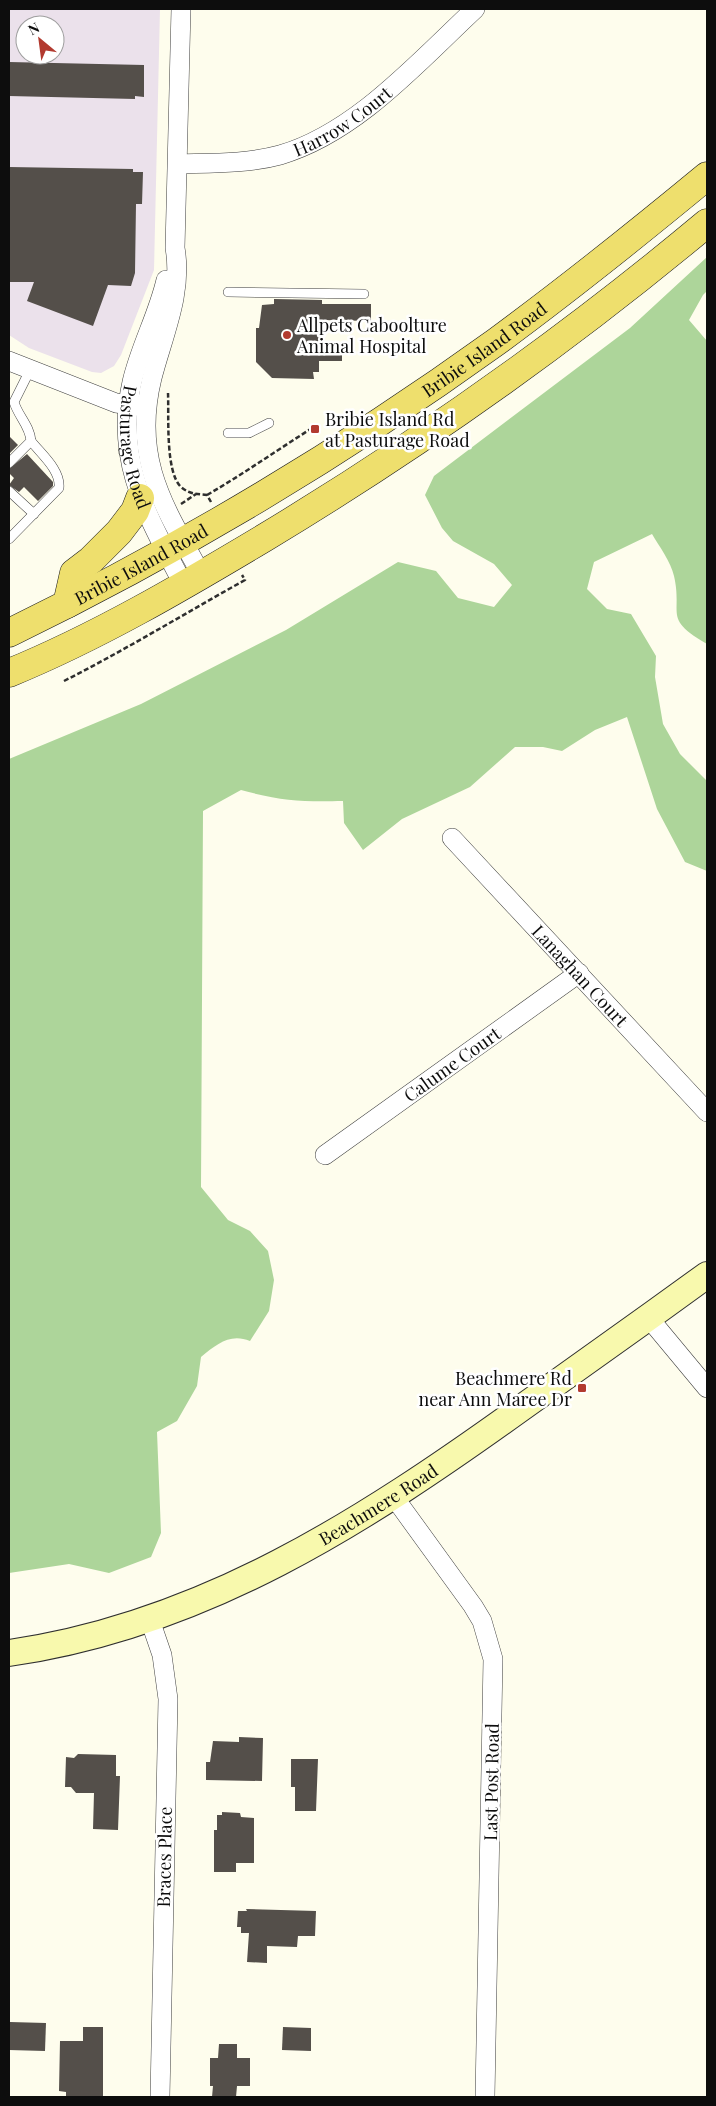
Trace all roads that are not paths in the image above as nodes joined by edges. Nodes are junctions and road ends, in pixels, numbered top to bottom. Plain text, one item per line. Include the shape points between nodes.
1 (181, 9) edge
2 (475, 9) edge
3 (178, 164) junction
4 (707, 176) edge
5 (707, 223) edge
6 (175, 248) junction
7 (228, 292) dead end
8 (364, 294) dead end
9 (9, 361) edge
10 (30, 370) junction
11 (128, 405) junction
12 (147, 407) junction
13 (269, 423) dead end
14 (228, 433) dead end
15 (31, 441) junction
16 (9, 463) edge
17 (9, 491) edge
18 (140, 498) junction
19 (34, 514) junction
20 (9, 539) edge
21 (175, 546) junction
22 (192, 579) junction
23 (67, 604) junction
24 (9, 633) edge
25 (9, 673) edge
26 (452, 838) dead end
27 (579, 973) junction
28 (707, 1112) edge
29 (325, 1155) dead end
30 (707, 1275) edge
31 (648, 1317) junction
32 (707, 1388) edge
33 (394, 1497) junction
34 (150, 1620) junction
35 (9, 1653) edge
36 (160, 2097) edge
37 (485, 2097) edge

1 - 3 street, Pasturage Road
2 - 3 street, Harrow Court via 360,114 326,136 268,158
3 - 6 street, Pasturage Road
4 - 21 main road, Bribie Island Road via 493,344 307,468
5 - 22 main road, Bribie Island Road via 608,304 491,391 353,483
6 - 11 street, Pasturage Road
6 - 12 street, Pasturage Road via 178,267 176,288
7 - 8 lane
9 - 10 street
10 - 11 street
10 - 15 lane via 14,402 16,412 30,432
11 - 12 street
11 - 18 street, Pasturage Road via 131,466
12 - 21 street, Pasturage Road via 147,444 153,477
13 - 14 lane via 249,433
15 - 16 lane
15 - 19 lane via 60,481 59,488
17 - 19 lane
18 - 21 street, Pasturage Road
18 - 23 main road via 124,526 74,573
19 - 20 lane
21 - 22 street, Pasturage Road
21 - 23 main road, Bribie Island Road
22 - 25 main road, Bribie Island Road via 106,626
23 - 24 main road, Bribie Island Road
26 - 27 street, Lanaghan Court
27 - 28 street, Lanaghan Court
27 - 29 street, Calume Court
30 - 31 main road, Beachmere Road
31 - 32 street
31 - 33 main road, Beachmere Road
33 - 34 main road, Beachmere Road via 275,1565
33 - 37 street, Last Post Road via 473,1606 482,1621 493,1659
34 - 35 main road, Beachmere Road
34 - 36 street, Braces Place via 162,1655 168,1699

